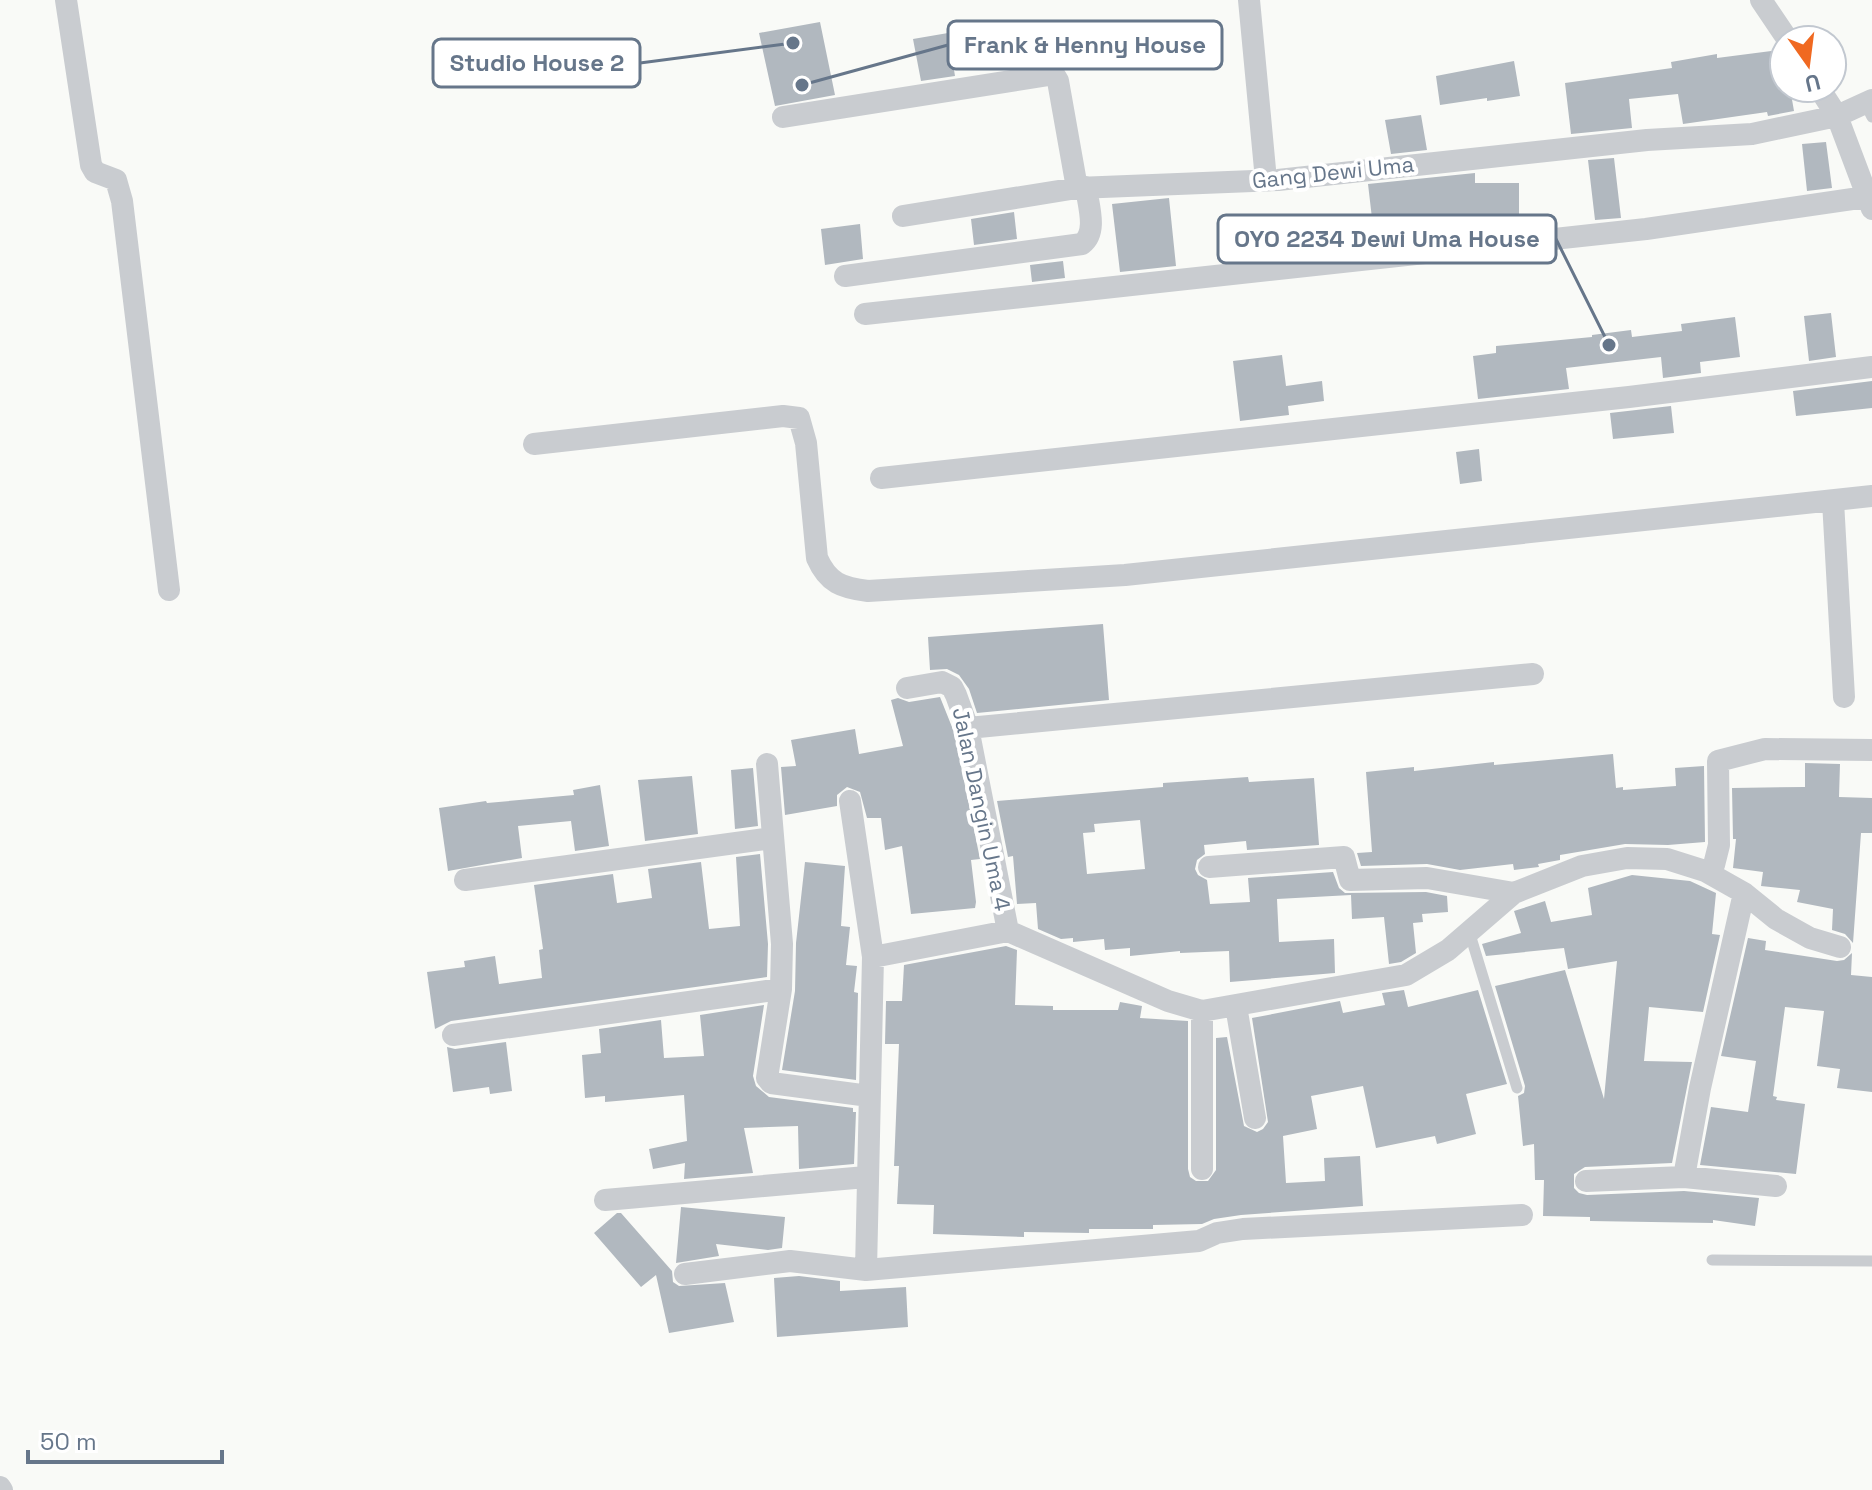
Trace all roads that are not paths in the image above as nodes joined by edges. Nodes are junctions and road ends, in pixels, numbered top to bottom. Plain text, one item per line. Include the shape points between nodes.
1 (66, 0) edge
2 (1249, 0) edge
3 (1761, 0) edge
4 (1777, 24) edge
5 (1829, 104) edge
6 (1870, 107) edge
7 (1837, 116) junction
8 (783, 117) dead end
9 (1266, 180) junction
10 (1082, 188) junction
11 (1869, 203) edge
12 (903, 216) dead end
13 (845, 276) dead end
14 (865, 314) dead end
15 (1872, 367) edge
16 (534, 444) dead end
17 (881, 478) dead end
18 (1872, 496) edge
19 (1833, 501) junction
20 (169, 590) dead end
21 (1533, 674) dead end
22 (907, 688) dead end
23 (1844, 697) dead end
24 (968, 728) junction
25 (1872, 750) edge
26 (767, 764) dead end
27 (850, 801) dead end
28 (772, 838) junction
29 (1209, 867) dead end
30 (1705, 871) junction
31 (465, 880) dead end
32 (1514, 893) junction
33 (1744, 893) junction
34 (1008, 931) junction
35 (1469, 931) junction
36 (1840, 947) dead end
37 (873, 957) junction
38 (781, 989) junction
39 (1236, 1006) junction
40 (1202, 1011) junction
41 (453, 1035) dead end
42 (1517, 1088) dead end
43 (869, 1096) junction
44 (1255, 1118) dead end
45 (1202, 1169) dead end
46 (866, 1177) junction
47 (1684, 1177) junction
48 (1586, 1181) dead end
49 (1776, 1186) dead end
50 (605, 1200) dead end
51 (1522, 1215) dead end
52 (1712, 1260) dead end
53 (1872, 1261) edge
54 (866, 1270) junction
55 (685, 1274) dead end

1 - 20 street via 91,165 116,180 122,201
2 - 9 street
3 - 4 street
5 - 7 street
6 - 7 street, Gang Dewi Uma
7 - 9 street, Gang Dewi Uma via 1752,134
7 - 11 street
8 - 10 street via 1055,76
9 - 10 street, Gang Dewi Uma
10 - 12 street, Gang Dewi Uma
10 - 13 street via 1091,231 1082,244
11 - 14 street
15 - 17 street
16 - 19 street via 799,418 817,558 824,574 843,588 868,591 1125,575
18 - 19 street
19 - 23 street
21 - 24 street
22 - 24 street, Jalan Dangin Uma 4 via 936,681 948,684
24 - 34 street, Jalan Dangin Uma 4
25 - 30 street via 1765,749 1718,761 1719,845 1714,865
26 - 28 street
27 - 37 street
28 - 31 street
28 - 38 street
29 - 32 street via 1344,857 1350,880 1427,878
30 - 32 street via 1667,859 1627,858 1582,866
30 - 33 street
32 - 35 street
33 - 36 street via 1776,919
33 - 47 street
34 - 37 street
34 - 40 street
35 - 39 street via 1406,975
35 - 42 lane
37 - 43 street
38 - 41 street
38 - 43 street via 767,1078 771,1083
39 - 40 street
39 - 44 street
40 - 45 street
43 - 46 street
46 - 50 street
46 - 54 street
47 - 48 street
47 - 49 street
51 - 54 street via 1243,1229 1199,1241
52 - 53 lane
54 - 55 street via 790,1261

